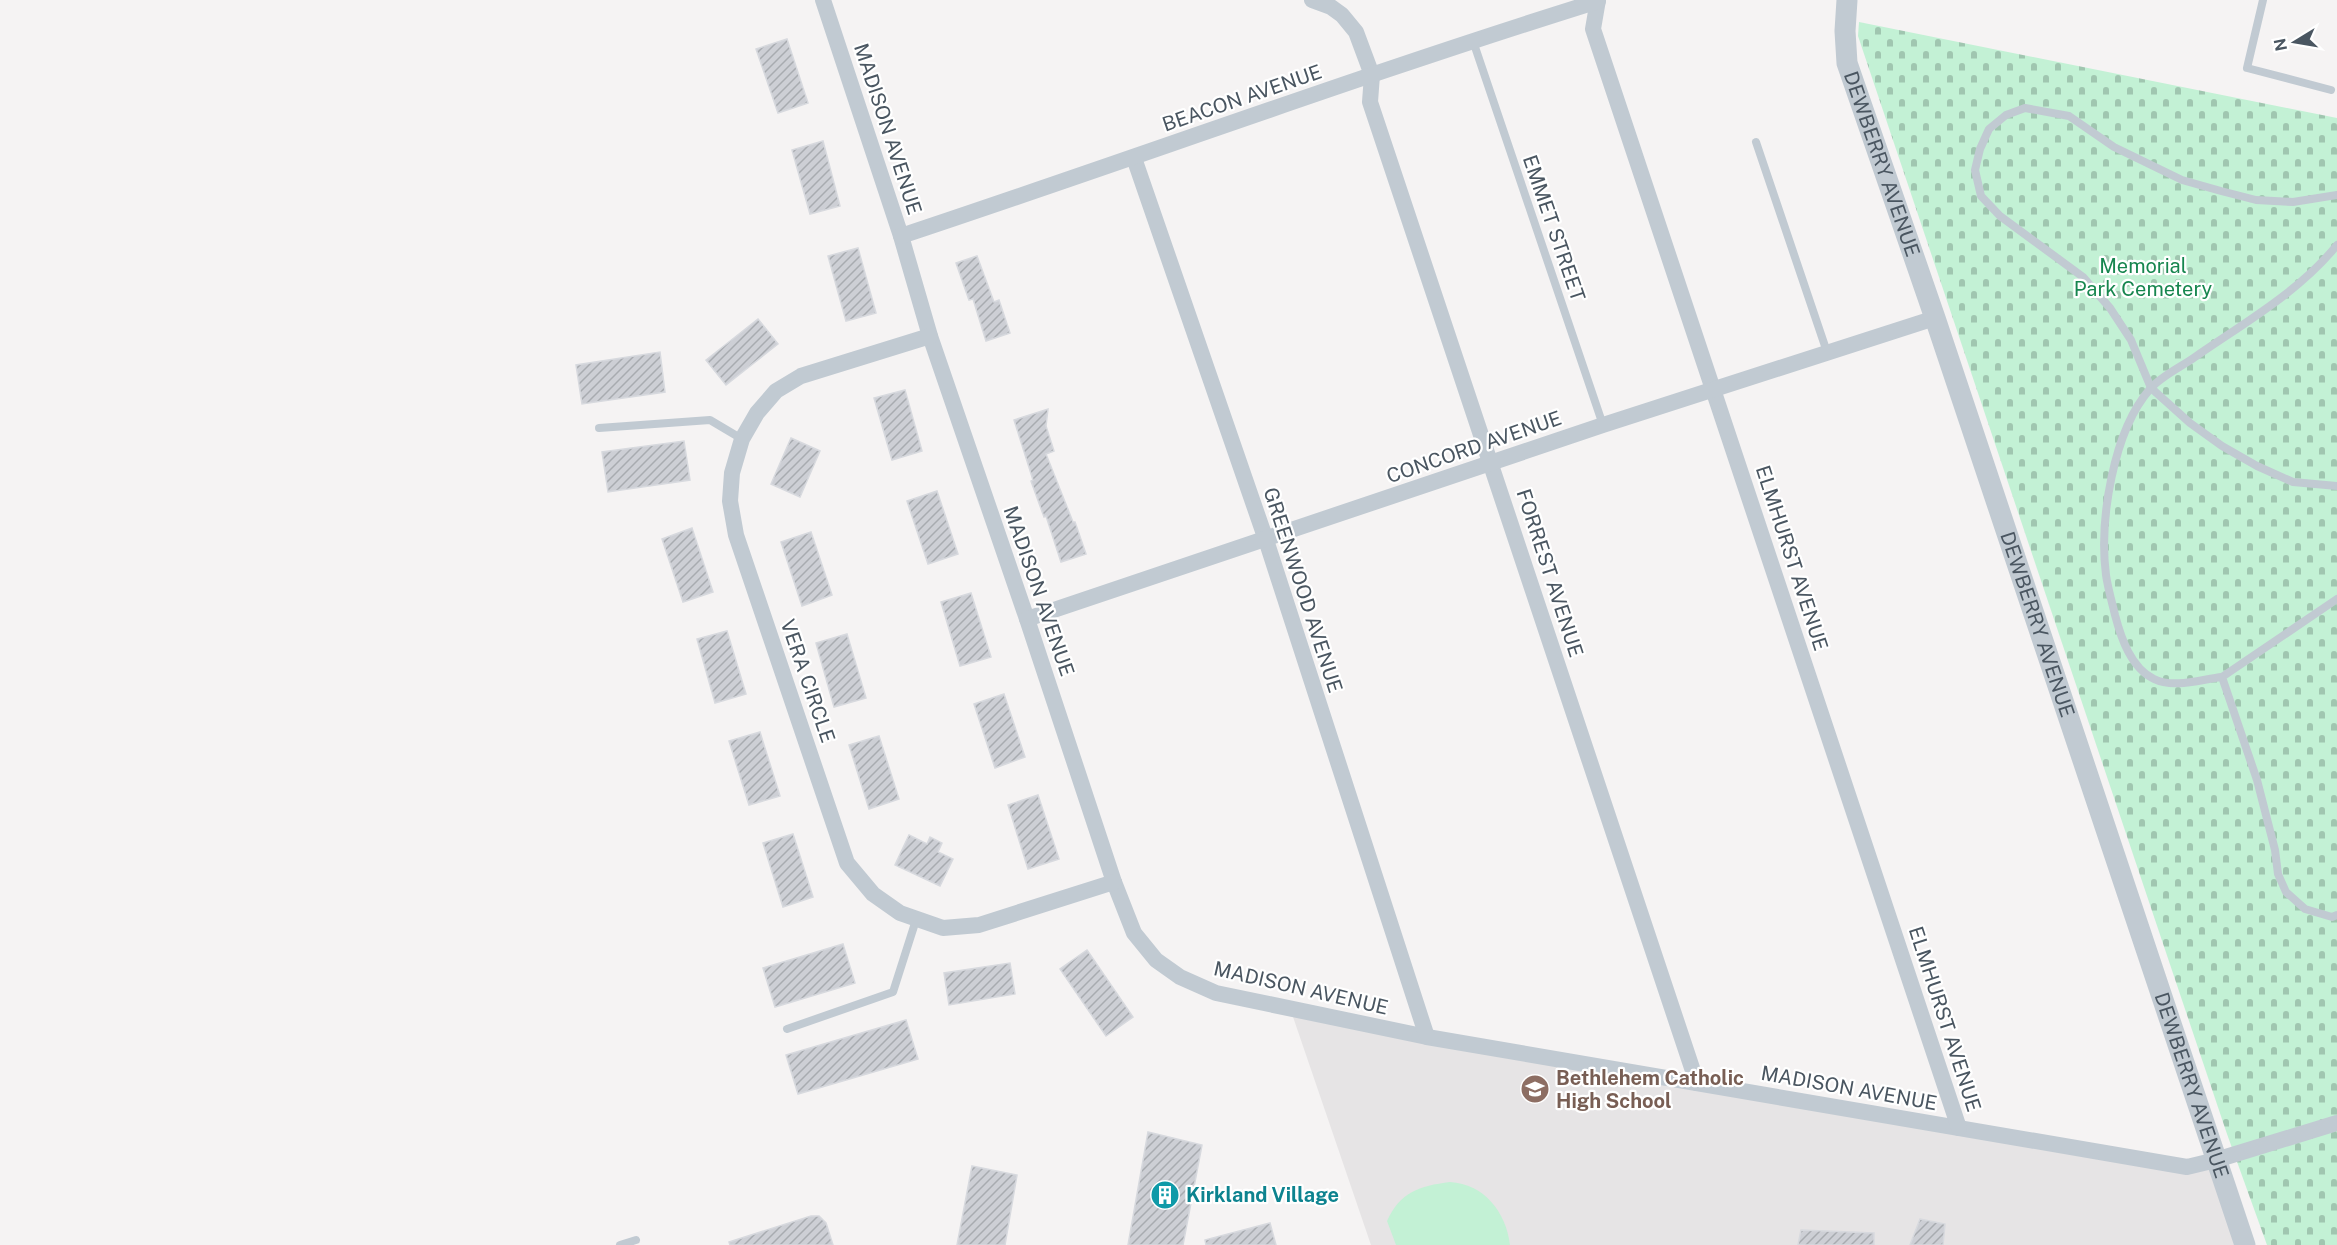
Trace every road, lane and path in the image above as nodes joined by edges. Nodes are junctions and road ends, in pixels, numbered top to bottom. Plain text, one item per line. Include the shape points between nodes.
1 (823, 0) edge
2 (1312, 0) edge
3 (1847, 0) edge
4 (2263, 0) edge
5 (1598, 1) edge
6 (1473, 41) junction
7 (1372, 75) junction
8 (2331, 90) dead end
9 (1756, 142) dead end
10 (1134, 158) junction
11 (2337, 195) edge
12 (901, 236) junction
13 (2337, 245) edge
14 (1935, 318) junction
15 (930, 336) junction
16 (1827, 352) junction
17 (2151, 388) junction
18 (1714, 390) junction
19 (1603, 425) junction
20 (599, 428) dead end
21 (742, 439) junction
22 (1492, 463) junction
23 (2337, 486) edge
24 (1266, 540) junction
25 (2337, 599) edge
26 (1028, 619) junction
27 (2222, 676) junction
28 (1114, 882) junction
29 (2337, 915) edge
30 (916, 920) junction
31 (787, 1029) dead end
32 (1427, 1038) junction
33 (1697, 1083) junction
34 (2337, 1123) edge
35 (1959, 1128) junction
36 (2216, 1160) junction
37 (636, 1240) dead end
38 (620, 1245) edge
39 (2245, 1245) edge

1 - 12 street, MADISON AVENUE
2 - 7 street via 1342,15 1356,32
3 - 14 street, DEWBERRY AVENUE via 1847,63
4 - 8 lane via 2247,68
5 - 6 street, BEACON AVENUE
5 - 18 street, ELMHURST AVENUE via 1593,29
6 - 7 street, BEACON AVENUE
6 - 19 lane, EMMET STREET
7 - 10 street, BEACON AVENUE
7 - 22 street, FORREST AVENUE via 1370,102
9 - 16 lane
10 - 12 street, BEACON AVENUE
10 - 24 street, GREENWOOD AVENUE
11 - 17 lane via 2293,202 2256,200 2182,180 2114,147 2069,116 2043,111 2025,108 2006,115 1989,129 1975,170 1981,196 2000,216 2083,277 2131,340
12 - 15 street, MADISON AVENUE
13 - 17 lane via 2275,304
14 - 16 street, CONCORD AVENUE
14 - 36 street, DEWBERRY AVENUE
15 - 21 street, VERA CIRCLE via 801,376 776,391
15 - 26 street, MADISON AVENUE
16 - 18 street, CONCORD AVENUE
17 - 23 lane via 2198,429 2257,466 2293,482
17 - 27 lane via 2123,435 2109,485 2106,575 2121,638 2134,662 2154,680 2177,683
18 - 19 street, CONCORD AVENUE
18 - 35 street, ELMHURST AVENUE
19 - 22 street, CONCORD AVENUE
20 - 21 lane via 710,420
21 - 30 street, VERA CIRCLE via 732,473 730,501 736,535 847,863 873,894
22 - 24 street, CONCORD AVENUE
22 - 33 street, FORREST AVENUE
24 - 26 street, CONCORD AVENUE
24 - 32 street, GREENWOOD AVENUE
25 - 27 lane
26 - 28 street, MADISON AVENUE
27 - 29 lane via 2257,780 2278,874 2286,892 2305,909
28 - 30 street, VERA CIRCLE via 979,925 943,928
28 - 32 street, MADISON AVENUE via 1134,933 1156,960 1180,977 1216,993
30 - 31 lane via 893,992
32 - 33 street, MADISON AVENUE
33 - 35 street, MADISON AVENUE
34 - 36 street, MADISON AVENUE
35 - 36 street, MADISON AVENUE via 2187,1167
36 - 39 street, DEWBERRY AVENUE
37 - 38 lane

